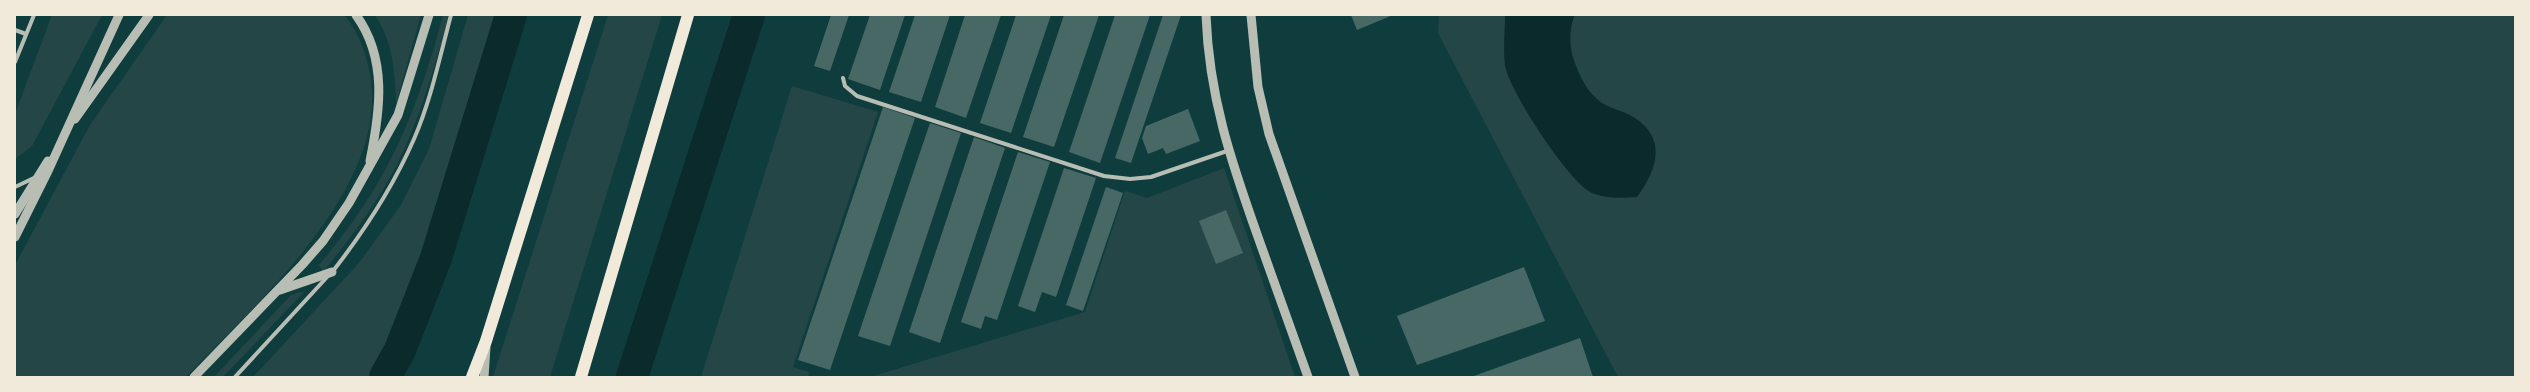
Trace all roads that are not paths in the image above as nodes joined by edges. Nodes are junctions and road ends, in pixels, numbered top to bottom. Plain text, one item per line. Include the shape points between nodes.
1 (32, 15) edge
2 (119, 15) edge
3 (150, 15) edge
4 (356, 15) edge
5 (429, 15) edge
6 (451, 15) edge
7 (588, 15) edge
8 (688, 15) edge
9 (1206, 15) edge
10 (1251, 15) edge
11 (15, 30) edge
12 (26, 34) junction
13 (15, 62) edge
14 (843, 78) dead end
15 (75, 110) junction
16 (1227, 151) junction
17 (48, 171) junction
18 (368, 172) junction
19 (15, 187) edge
20 (15, 214) edge
21 (15, 237) edge
22 (332, 272) junction
23 (278, 291) junction
24 (486, 341) junction
25 (194, 377) edge
26 (234, 377) edge
27 (472, 377) edge
28 (484, 377) edge
29 (580, 377) edge
30 (1308, 377) edge
31 (1355, 377) edge

1 - 12 lane
2 - 15 street
3 - 15 street
3 - 20 street via 65,133
4 - 18 street via 368,36 379,79 378,124
5 - 18 street via 398,115
6 - 22 lane via 415,137 365,229
7 - 24 main road
8 - 29 main road
9 - 16 street via 1213,90
10 - 31 street via 1258,87 1269,134
11 - 12 lane
12 - 13 lane
14 - 16 lane via 845,86 857,96 1104,176 1150,177
15 - 17 street
16 - 30 street
17 - 19 lane
17 - 21 street
18 - 23 street via 323,241
22 - 23 street
22 - 26 lane
23 - 25 street
24 - 27 main road
24 - 28 street

